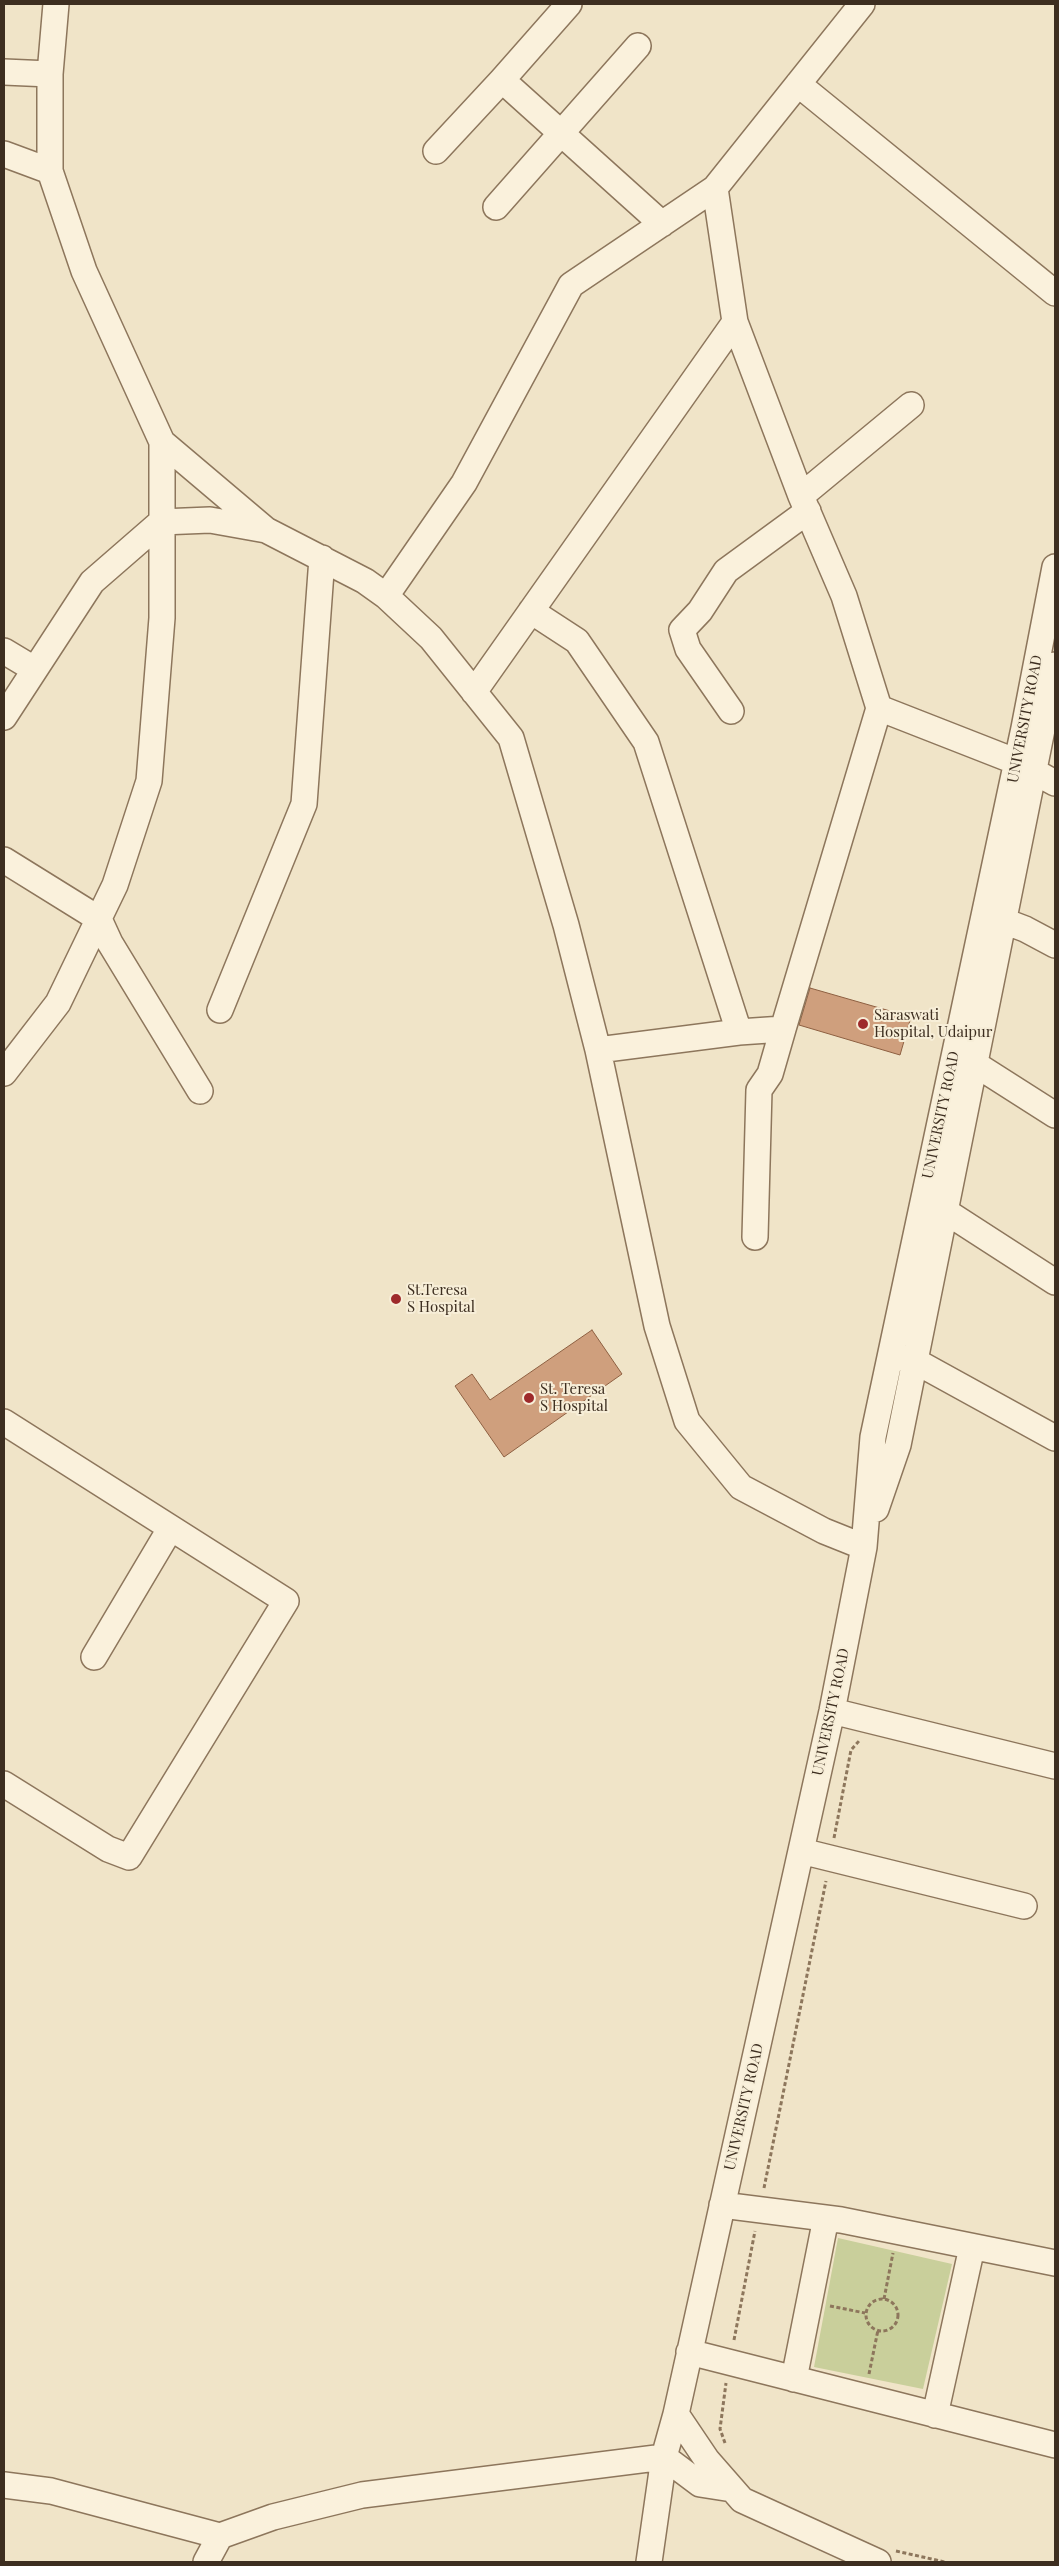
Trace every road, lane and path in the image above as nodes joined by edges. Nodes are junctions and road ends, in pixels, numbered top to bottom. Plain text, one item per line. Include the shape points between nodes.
1 (56, 4) edge
2 (568, 4) edge
3 (862, 4) edge
4 (638, 46) dead end
5 (4, 72) edge
6 (50, 74) junction
7 (502, 80) junction
8 (798, 84) junction
9 (561, 133) junction
10 (436, 151) dead end
11 (4, 154) edge
12 (50, 171) junction
13 (715, 188) junction
14 (496, 207) dead end
15 (662, 224) junction
16 (1055, 293) edge
17 (735, 322) junction
18 (911, 405) dead end
19 (162, 442) junction
20 (804, 503) junction
21 (161, 522) junction
22 (266, 530) junction
23 (322, 558) junction
24 (1055, 567) edge
25 (386, 596) junction
26 (531, 612) junction
27 (4, 651) edge
28 (1055, 665) edge
29 (34, 670) junction
30 (474, 692) junction
31 (879, 708) junction
32 (731, 711) dead end
33 (4, 717) edge
34 (1036, 771) edge
35 (4, 860) edge
36 (99, 918) junction
37 (1004, 920) junction
38 (1055, 946) edge
39 (220, 1010) dead end
40 (783, 1029) junction
41 (739, 1032) junction
42 (598, 1050) junction
43 (975, 1064) junction
44 (4, 1073) edge
45 (200, 1091) dead end
46 (1055, 1114) edge
47 (945, 1212) junction
48 (754, 1237) dead end
49 (1055, 1282) edge
50 (890, 1355) junction
51 (915, 1361) junction
52 (4, 1422) edge
53 (1055, 1438) edge
54 (170, 1529) junction
55 (864, 1547) junction
56 (94, 1657) dead end
57 (832, 1711) junction
58 (862, 1738) dead end
59 (1055, 1766) edge
60 (4, 1784) edge
61 (801, 1851) junction
62 (830, 1858) junction
63 (1024, 1906) dead end
64 (722, 2205) junction
65 (760, 2210) junction
66 (826, 2218) junction
67 (895, 2246) dead end
68 (972, 2247) junction
69 (1055, 2264) edge
70 (884, 2298) junction
71 (810, 2302) junction
72 (866, 2313) junction
73 (878, 2330) junction
74 (689, 2352) junction
75 (729, 2363) junction
76 (794, 2379) junction
77 (865, 2397) junction
78 (676, 2414) junction
79 (935, 2415) junction
80 (725, 2445) dead end
81 (1055, 2445) edge
82 (664, 2457) junction
83 (4, 2485) edge
84 (732, 2489) junction
85 (220, 2536) junction
86 (884, 2556) edge
87 (206, 2562) edge
88 (649, 2562) edge
89 (945, 2562) edge

1 - 6 street
2 - 7 street
3 - 8 street
4 - 9 street
5 - 6 street
6 - 12 street
7 - 9 street
7 - 10 street
8 - 13 street
8 - 16 street
9 - 14 street
9 - 15 street
11 - 12 street
12 - 19 street via 84,271
13 - 15 street
13 - 17 street
15 - 25 street via 571,285 464,483
17 - 20 street
17 - 26 street
18 - 20 street
19 - 21 street
19 - 22 street
20 - 31 street via 844,596
20 - 32 street via 726,571 700,611 682,630 688,649
21 - 22 street via 210,520
21 - 29 street via 92,582
21 - 36 street via 162,618 148,780 115,885
22 - 23 street
23 - 25 street
23 - 39 street via 304,804
24 - 34 street, UNIVERSITY ROAD
25 - 30 street via 431,638
26 - 30 street
26 - 41 street via 577,641 646,742
27 - 29 street
28 - 34 street, UNIVERSITY ROAD
29 - 33 street
30 - 42 street via 511,738 566,925
31 - 34 street
31 - 40 street
34 - 37 street, UNIVERSITY ROAD
34 - 50 street, UNIVERSITY ROAD
35 - 36 street
36 - 44 street via 58,1003
36 - 45 street via 110,943
37 - 38 street
37 - 43 street, UNIVERSITY ROAD
40 - 41 street
40 - 48 street via 770,1074 759,1090
41 - 42 street
42 - 55 street via 657,1326 687,1421 741,1487
43 - 46 street
43 - 47 street, UNIVERSITY ROAD
47 - 49 street
47 - 51 street, UNIVERSITY ROAD
50 - 51 street
50 - 55 street, UNIVERSITY ROAD via 873,1437
51 - 53 street
51 - 55 street, UNIVERSITY ROAD via 898,1445
52 - 54 street
54 - 56 street
54 - 60 street via 286,1601 129,1857 108,1849
55 - 57 street, UNIVERSITY ROAD
57 - 59 street
57 - 61 street, UNIVERSITY ROAD
58 - 62 path via 851,1750
61 - 62 street
61 - 64 street, UNIVERSITY ROAD
62 - 63 street
62 - 65 path
64 - 65 street
64 - 74 street, UNIVERSITY ROAD
65 - 66 street
65 - 75 path
66 - 68 street
66 - 71 street
67 - 70 path
68 - 69 street
68 - 79 street
70 - 72 path via 872,2302
70 - 73 path via 895,2306 898,2319 890,2330
71 - 72 path
71 - 76 street
72 - 73 path via 868,2323
73 - 77 path
74 - 75 street
74 - 78 street, UNIVERSITY ROAD
75 - 76 street
75 - 80 path via 720,2429
76 - 77 street
77 - 79 street
78 - 82 street, UNIVERSITY ROAD
78 - 84 street via 706,2460
79 - 81 street
82 - 84 street via 700,2484
82 - 85 street via 362,2495 273,2517
82 - 88 street, UNIVERSITY ROAD
83 - 85 street via 51,2491
84 - 86 street via 742,2500
85 - 87 street
86 - 89 path

